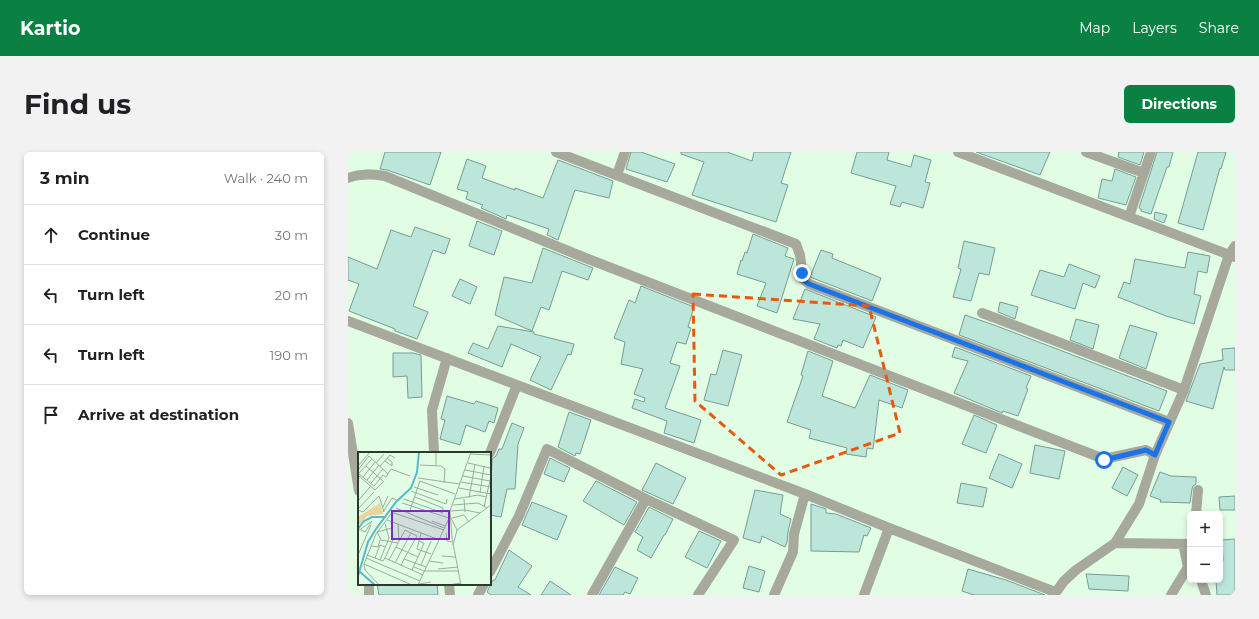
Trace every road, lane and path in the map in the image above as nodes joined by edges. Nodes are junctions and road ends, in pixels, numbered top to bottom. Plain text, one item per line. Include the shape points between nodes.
1 (556, 152) edge
2 (625, 152) edge
3 (958, 152) edge
4 (1086, 152) edge
5 (1151, 152) edge
6 (1144, 173) junction
7 (617, 175) junction
8 (348, 178) edge
9 (1129, 217) junction
10 (1235, 246) edge
11 (1232, 256) edge
12 (982, 313) dead end
13 (348, 321) edge
14 (447, 358) junction
15 (517, 385) junction
16 (1184, 390) junction
17 (1169, 422) junction
18 (348, 423) edge
19 (434, 452) edge
20 (490, 452) edge
21 (1155, 455) junction
22 (358, 485) edge
23 (1198, 490) dead end
24 (805, 494) junction
25 (646, 499) junction
26 (1196, 511) edge
27 (889, 528) junction
28 (1115, 543) junction
29 (1186, 544) edge
30 (491, 570) edge
31 (1202, 583) edge
32 (449, 585) edge
33 (483, 585) edge
34 (1055, 594) edge
35 (450, 595) edge
36 (478, 595) edge
37 (592, 595) edge
38 (698, 595) edge
39 (774, 595) edge
40 (864, 595) edge
41 (1172, 595) edge
42 (1206, 595) edge

1 - 7 street
2 - 7 street
3 - 9 street
4 - 6 street
5 - 6 street
6 - 9 street
7 - 17 street via 796,244 803,280 809,284
8 - 21 street via 364,174 384,176 578,255 1104,460 1146,450
9 - 11 street
10 - 11 street
11 - 16 street
12 - 16 street
13 - 14 street
14 - 15 street
14 - 19 street via 432,410
15 - 20 street
15 - 24 street
16 - 17 street
17 - 21 street
18 - 22 street
21 - 28 street via 1139,504
23 - 26 street
24 - 27 street
24 - 39 street via 794,534 793,552
25 - 30 street via 547,449 519,516
25 - 37 street
25 - 38 street via 734,540
27 - 34 street
27 - 40 street
28 - 29 street
28 - 34 street via 1076,570
29 - 41 street via 1188,567
31 - 42 street
32 - 35 street
33 - 36 street

